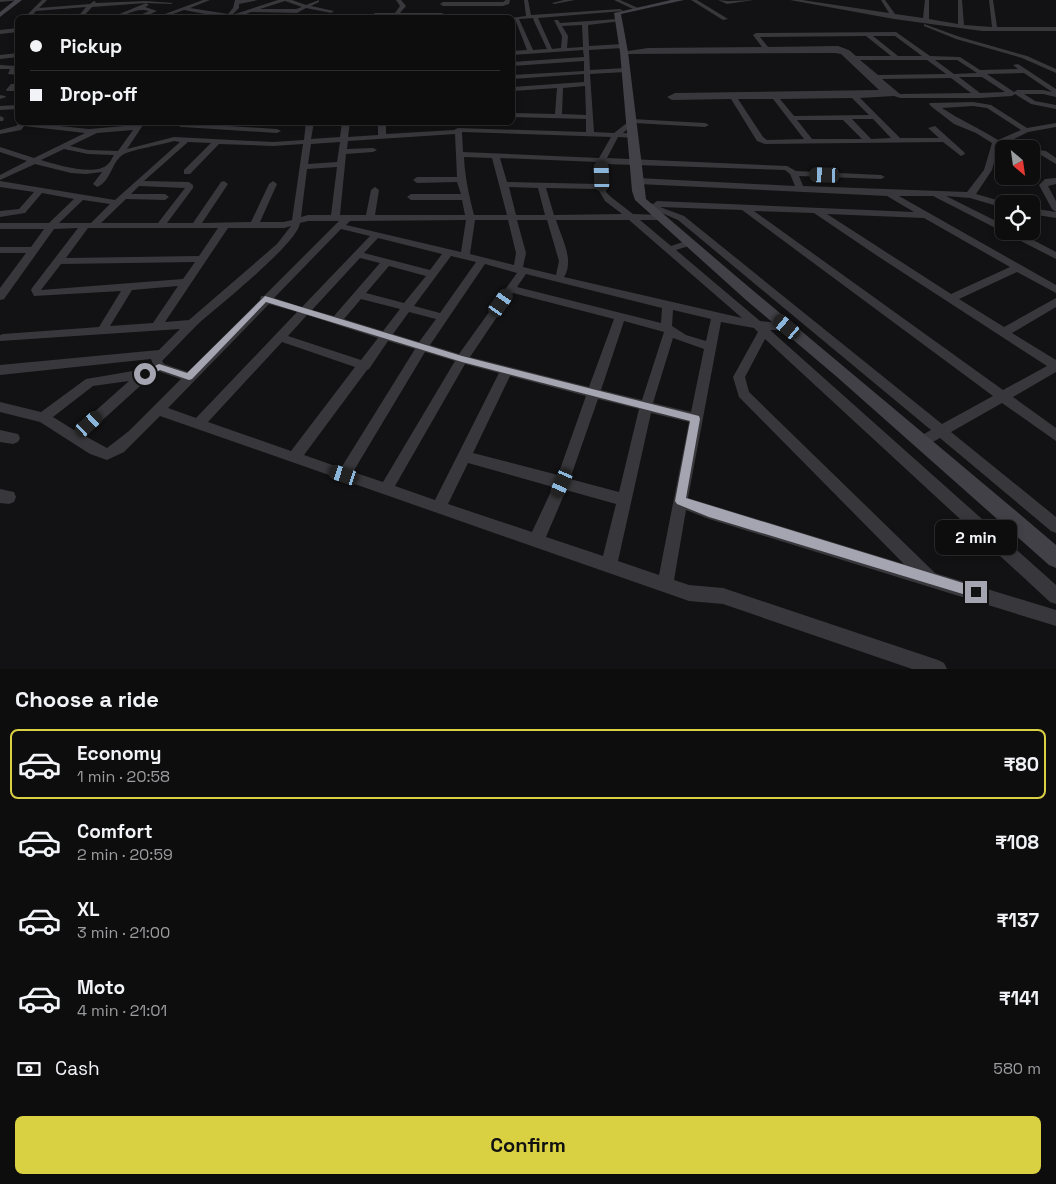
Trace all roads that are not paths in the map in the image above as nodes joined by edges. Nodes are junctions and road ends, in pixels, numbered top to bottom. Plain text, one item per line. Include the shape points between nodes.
1 (19, 0) edge
2 (46, 0) edge
3 (68, 0) edge
4 (208, 0) edge
5 (256, 0) edge
6 (283, 0) edge
7 (291, 0) edge
8 (398, 0) edge
9 (508, 0) edge
10 (526, 0) edge
11 (573, 0) edge
12 (681, 0) edge
13 (694, 0) edge
14 (720, 0) edge
15 (752, 0) edge
16 (792, 0) edge
17 (820, 0) edge
18 (883, 0) edge
19 (927, 0) edge
20 (960, 0) edge
21 (991, 0) edge
22 (0, 1) edge
23 (237, 1) edge
24 (317, 1) edge
25 (554, 1) edge
26 (94, 2) edge
27 (154, 2) junction
28 (443, 2) edge
29 (466, 2) edge
30 (488, 2) edge
31 (118, 3) junction
32 (837, 3) edge
33 (140, 7) junction
34 (307, 7) junction
35 (61, 8) junction
36 (420, 8) dead end
37 (181, 9) junction
38 (34, 10) junction
39 (252, 11) junction
40 (297, 11) junction
41 (331, 11) dead end
42 (2, 12) edge
43 (198, 12) junction
44 (618, 12) edge
45 (312, 13) dead end
46 (190, 14) dead end
47 (212, 14) joint
48 (29, 15) edge
49 (54, 15) edge
50 (83, 15) edge
51 (110, 15) edge
52 (144, 15) edge
53 (164, 15) edge
54 (218, 15) edge
55 (232, 15) edge
56 (238, 15) edge
57 (396, 15) edge
58 (420, 15) edge
59 (442, 15) edge
60 (529, 17) junction
61 (555, 17) junction
62 (894, 17) junction
63 (536, 19) junction
64 (725, 19) dead end
65 (515, 20) edge
66 (515, 20) edge
67 (917, 20) junction
68 (926, 21) junction
69 (515, 22) edge
70 (585, 24) junction
71 (558, 25) junction
72 (961, 26) junction
73 (1056, 29) edge
74 (15, 30) edge
75 (995, 30) junction
76 (0, 32) edge
77 (830, 34) junction
78 (867, 34) junction
79 (586, 48) junction
80 (624, 49) junction
81 (550, 50) junction
82 (564, 50) junction
83 (767, 50) junction
84 (840, 50) junction
85 (531, 52) junction
86 (515, 53) edge
87 (15, 56) edge
88 (0, 58) edge
89 (852, 58) junction
90 (897, 58) junction
91 (930, 58) junction
92 (586, 59) junction
93 (515, 64) edge
94 (1016, 66) dead end
95 (0, 67) edge
96 (625, 70) junction
97 (1025, 71) junction
98 (1056, 71) edge
99 (587, 72) junction
100 (15, 73) edge
101 (982, 73) junction
102 (953, 76) junction
103 (515, 77) edge
104 (871, 77) junction
105 (588, 84) junction
106 (999, 84) junction
107 (1008, 84) dead end
108 (1017, 84) dead end
109 (1044, 84) junction
110 (560, 86) junction
111 (515, 89) edge
112 (885, 92) junction
113 (1056, 93) edge
114 (854, 95) junction
115 (894, 95) junction
116 (733, 96) junction
117 (774, 96) junction
118 (920, 96) junction
119 (980, 96) junction
120 (15, 106) edge
121 (934, 106) junction
122 (1056, 107) edge
123 (0, 108) edge
124 (515, 115) edge
125 (558, 116) junction
126 (590, 117) junction
127 (875, 117) junction
128 (792, 118) junction
129 (846, 118) junction
130 (632, 122) junction
131 (22, 125) edge
132 (45, 125) edge
133 (105, 125) edge
134 (141, 125) edge
135 (182, 125) edge
136 (215, 125) edge
137 (309, 125) edge
138 (346, 125) edge
139 (382, 125) edge
140 (705, 125) dead end
141 (486, 126) edge
142 (1055, 126) edge
143 (278, 127) edge
144 (458, 128) edge
145 (932, 128) dead end
146 (99, 130) junction
147 (1026, 130) junction
148 (1, 131) edge
149 (590, 134) junction
150 (616, 135) junction
151 (633, 136) junction
152 (382, 137) junction
153 (170, 139) junction
154 (187, 140) junction
155 (344, 140) junction
156 (946, 140) junction
157 (1008, 140) edge
158 (217, 141) junction
159 (869, 141) junction
160 (898, 141) junction
161 (306, 142) junction
162 (810, 142) junction
163 (273, 144) junction
164 (995, 144) edge
165 (64, 146) junction
166 (0, 149) edge
167 (373, 150) dead end
168 (343, 152) junction
169 (1040, 152) edge
170 (120, 153) junction
171 (995, 153) edge
172 (459, 154) junction
173 (961, 154) dead end
174 (494, 155) junction
175 (603, 159) junction
176 (35, 161) junction
177 (636, 161) junction
178 (1056, 162) edge
179 (342, 164) junction
180 (304, 167) junction
181 (107, 169) junction
182 (187, 172) dead end
183 (793, 173) junction
184 (856, 176) junction
185 (881, 177) dead end
186 (0, 178) edge
187 (461, 179) junction
188 (418, 180) dead end
189 (638, 182) junction
190 (1056, 182) edge
191 (137, 183) junction
192 (0, 184) edge
193 (98, 184) dead end
194 (224, 184) dead end
195 (272, 184) dead end
196 (504, 184) junction
197 (541, 185) junction
198 (602, 188) junction
199 (800, 189) junction
200 (375, 190) dead end
201 (40, 191) junction
202 (866, 192) junction
203 (888, 193) junction
204 (932, 193) junction
205 (971, 195) junction
206 (124, 196) junction
207 (81, 197) junction
208 (165, 197) dead end
209 (467, 197) junction
210 (410, 198) dead end
211 (995, 202) edge
212 (117, 203) junction
213 (645, 204) junction
214 (743, 207) junction
215 (1056, 209) edge
216 (817, 211) junction
217 (1040, 213) edge
218 (0, 214) edge
219 (926, 215) junction
220 (1056, 216) edge
221 (632, 217) junction
222 (659, 217) junction
223 (370, 218) junction
224 (511, 218) junction
225 (551, 218) junction
226 (471, 219) junction
227 (298, 220) junction
228 (341, 221) junction
229 (995, 224) edge
230 (161, 225) junction
231 (196, 225) junction
232 (225, 225) junction
233 (254, 225) junction
234 (0, 226) edge
235 (51, 226) junction
236 (90, 226) junction
237 (375, 236) junction
238 (1025, 240) edge
239 (689, 243) junction
240 (0, 250) edge
241 (34, 250) junction
242 (670, 250) junction
243 (448, 253) junction
244 (358, 254) junction
245 (1056, 256) edge
246 (465, 258) junction
247 (202, 259) junction
248 (58, 261) junction
249 (386, 262) junction
250 (482, 262) junction
251 (1017, 268) junction
252 (520, 270) junction
253 (432, 274) junction
254 (558, 279) junction
255 (186, 282) junction
256 (128, 287) junction
257 (510, 289) junction
258 (1056, 290) edge
259 (358, 295) junction
260 (0, 296) edge
261 (265, 299) junction
262 (950, 299) junction
263 (1056, 302) edge
264 (668, 305) junction
265 (409, 308) junction
266 (304, 311) junction
267 (718, 316) junction
268 (443, 317) junction
269 (620, 317) junction
270 (336, 321) junction
271 (192, 324) junction
272 (156, 327) junction
273 (787, 327) junction
274 (760, 328) junction
275 (668, 329) junction
276 (102, 330) junction
277 (1003, 333) junction
278 (387, 336) junction
279 (280, 337) junction
280 (2, 338) dead end
281 (422, 346) junction
282 (711, 347) junction
283 (462, 359) junction
284 (160, 360) junction
285 (364, 366) junction
286 (1056, 366) edge
287 (0, 370) edge
288 (507, 370) junction
289 (145, 374) junction
290 (189, 377) junction
291 (593, 392) junction
292 (1003, 396) junction
293 (646, 406) junction
294 (0, 407) edge
295 (158, 410) junction
296 (43, 418) junction
297 (696, 419) junction
298 (198, 424) junction
299 (942, 431) junction
300 (1056, 435) edge
301 (75, 437) junction
302 (922, 442) junction
303 (464, 456) junction
304 (294, 458) junction
305 (344, 475) junction
306 (562, 483) junction
307 (386, 489) junction
308 (624, 500) junction
309 (680, 501) junction
310 (439, 507) junction
311 (1056, 526) edge
312 (536, 541) junction
313 (1056, 558) edge
314 (609, 565) junction
315 (930, 579) junction
316 (665, 584) junction
317 (1056, 596) edge
318 (1056, 618) edge
319 (938, 669) edge

1 - 22 street
1 - 42 street
2 - 38 street
3 - 35 street
4 - 37 street
5 - 23 street
6 - 39 street
7 - 34 street
8 - 57 street via 403,6
9 - 30 street via 506,3
10 - 60 street
11 - 25 street
12 - 44 street
13 - 64 street
14 - 15 street via 728,3
16 - 32 street
17 - 32 street
18 - 62 street
19 - 68 street
20 - 72 street
21 - 75 street
23 - 55 street
24 - 34 street
25 - 61 street
26 - 31 street
26 - 35 street
26 - 50 street
27 - 31 street
27 - 33 street
27 - 37 street via 168,3 168,8
28 - 29 street
28 - 59 street
29 - 30 street
31 - 51 street
32 - 62 street
33 - 51 street
33 - 52 street via 154,11
34 - 40 street
34 - 41 street
35 - 38 street
35 - 49 street
36 - 58 street
37 - 43 street
37 - 53 street
38 - 48 street
39 - 40 street
39 - 56 street
40 - 45 street
43 - 46 street
43 - 47 street
44 - 61 street
44 - 70 street
44 - 80 street
47 - 54 street
60 - 61 street
60 - 65 street
61 - 63 street
61 - 71 street
62 - 67 street
63 - 66 street
63 - 81 street
67 - 68 street
67 - 98 street via 941,32
68 - 72 street
69 - 85 street
70 - 71 street
70 - 79 street
71 - 82 street via 564,36
72 - 75 street
73 - 75 street
74 - 76 street
77 - 78 street
77 - 83 street via 756,35
77 - 84 street via 843,46
78 - 90 street
78 - 91 street via 896,34
79 - 80 street
79 - 82 street
79 - 92 street
80 - 83 street
80 - 96 street
81 - 82 street
81 - 85 street
83 - 84 street
84 - 89 street
85 - 86 street
87 - 88 street
89 - 90 street
89 - 104 street
90 - 91 street
91 - 101 street via 958,58
91 - 102 street
92 - 93 street
92 - 99 street
94 - 97 street
95 - 100 street via 14,66 10,73
96 - 99 street
96 - 130 street
97 - 101 street
97 - 109 street
99 - 103 street
99 - 105 street
101 - 102 street
101 - 106 street
102 - 104 street
102 - 119 street
104 - 112 street
104 - 115 street
105 - 110 street
105 - 126 street
106 - 107 street
106 - 119 street via 1012,94
108 - 109 street
109 - 113 street
110 - 111 street
110 - 125 street
112 - 114 street
112 - 115 street
113 - 122 street via 1016,92 1033,104
114 - 115 street
114 - 117 street
114 - 127 street
115 - 118 street
116 - 116 street via 675,99 670,97
116 - 117 street
116 - 162 street via 762,141
117 - 128 street
118 - 119 street
118 - 121 street
120 - 123 street
121 - 147 street via 990,106
121 - 164 street
124 - 125 street
125 - 126 street
126 - 149 street
127 - 129 street
127 - 160 street
128 - 129 street
128 - 162 street
129 - 159 street
130 - 140 street
130 - 150 street
130 - 151 street
131 - 148 street
132 - 146 street
133 - 146 street
134 - 146 street
134 - 170 street
135 - 153 street
136 - 143 street
137 - 161 street
138 - 155 street
139 - 152 street
141 - 144 street
141 - 149 street
142 - 147 street
143 - 163 street
144 - 152 street
144 - 172 street
145 - 156 street
146 - 165 street
147 - 157 street
149 - 150 street
150 - 151 street
150 - 175 street
151 - 177 street
152 - 155 street
153 - 154 street
153 - 170 street
154 - 158 street
154 - 191 street
155 - 161 street
155 - 168 street
156 - 160 street
156 - 173 street
158 - 163 street
158 - 182 street
159 - 160 street
159 - 162 street
161 - 163 street
161 - 180 street
165 - 170 street via 88,152
165 - 176 street
166 - 176 street
167 - 168 street
168 - 179 street
169 - 178 street
170 - 181 street
171 - 205 street
172 - 174 street
172 - 187 street
174 - 175 street
174 - 196 street
175 - 177 street
175 - 198 street
176 - 181 street via 73,170
176 - 186 street
177 - 183 street via 786,168
177 - 189 street
179 - 180 street
179 - 228 street
180 - 227 street
181 - 193 street
183 - 184 street
183 - 199 street
184 - 185 street
184 - 202 street
187 - 188 street
187 - 209 street
189 - 199 street
189 - 213 street via 638,191
190 - 215 street via 1043,184
191 - 206 street
191 - 230 street via 189,185 190,188
192 - 201 street
194 - 231 street
195 - 233 street
196 - 197 street
196 - 224 street
197 - 198 street
197 - 225 street
198 - 221 street via 608,199
199 - 202 street
200 - 223 street
201 - 207 street
201 - 218 street via 22,211
202 - 203 street
203 - 204 street
203 - 219 street
204 - 205 street
204 - 229 street
205 - 211 street
206 - 208 street
206 - 212 street
207 - 212 street
207 - 235 street
209 - 210 street
209 - 226 street
212 - 236 street
213 - 214 street
213 - 222 street
213 - 299 street via 674,215 694,229
214 - 216 street
214 - 292 street
216 - 219 street
216 - 262 street
217 - 220 street
219 - 251 street
221 - 222 street
221 - 225 street
221 - 242 street
222 - 239 street
223 - 226 street
223 - 228 street
224 - 225 street
224 - 226 street
224 - 252 street via 521,253
225 - 254 street via 564,260
226 - 246 street
227 - 228 street
227 - 233 street via 289,224
227 - 271 street via 280,246
228 - 237 street
228 - 261 street
230 - 231 street
230 - 236 street
231 - 232 street
232 - 233 street
232 - 247 street
234 - 235 street
235 - 236 street
235 - 241 street
236 - 248 street
237 - 243 street
237 - 244 street
238 - 245 street
239 - 242 street
239 - 273 street
240 - 241 street
241 - 260 street
242 - 274 street
243 - 246 street
243 - 253 street
244 - 249 street
244 - 266 street
246 - 250 street
247 - 248 street
247 - 255 street
248 - 256 street via 36,290 38,294
249 - 253 street
249 - 259 street
250 - 252 street
250 - 268 street
251 - 258 street
251 - 262 street
252 - 254 street
252 - 257 street
253 - 265 street
254 - 264 street
255 - 256 street
255 - 272 street
256 - 276 street
257 - 269 street
257 - 283 street
259 - 265 street
259 - 270 street
261 - 266 street
261 - 290 street
262 - 277 street
263 - 277 street
264 - 267 street
264 - 275 street
265 - 268 street
265 - 278 street
266 - 270 street
266 - 279 street
267 - 274 street
267 - 282 street
268 - 281 street
269 - 275 street
269 - 291 street
270 - 278 street
271 - 272 street
271 - 284 street
272 - 276 street
273 - 274 street
273 - 302 street
274 - 315 street via 739,377 743,394
274 - 317 street
275 - 282 street via 682,338
275 - 293 street
276 - 280 street
277 - 286 street
278 - 281 street
278 - 285 street
279 - 285 street
279 - 298 street
281 - 283 street
281 - 305 street
282 - 297 street
283 - 288 street
283 - 307 street
284 - 287 street
284 - 289 street
284 - 290 street
285 - 304 street
286 - 292 street
288 - 291 street
288 - 303 street
289 - 296 street via 90,382
289 - 301 street
290 - 295 street
291 - 293 street
291 - 306 street
292 - 299 street
292 - 300 street
293 - 297 street
293 - 308 street
294 - 296 street
295 - 298 street
295 - 301 street via 113,452 101,452
296 - 301 street
297 - 309 street
298 - 304 street
299 - 302 street
299 - 311 street
302 - 313 street
303 - 306 street
303 - 310 street
304 - 305 street
305 - 307 street
306 - 308 street
306 - 312 street
307 - 310 street
308 - 314 street
309 - 315 street
309 - 316 street
310 - 312 street
312 - 314 street
314 - 316 street
315 - 318 street
316 - 319 street via 689,593 723,596

